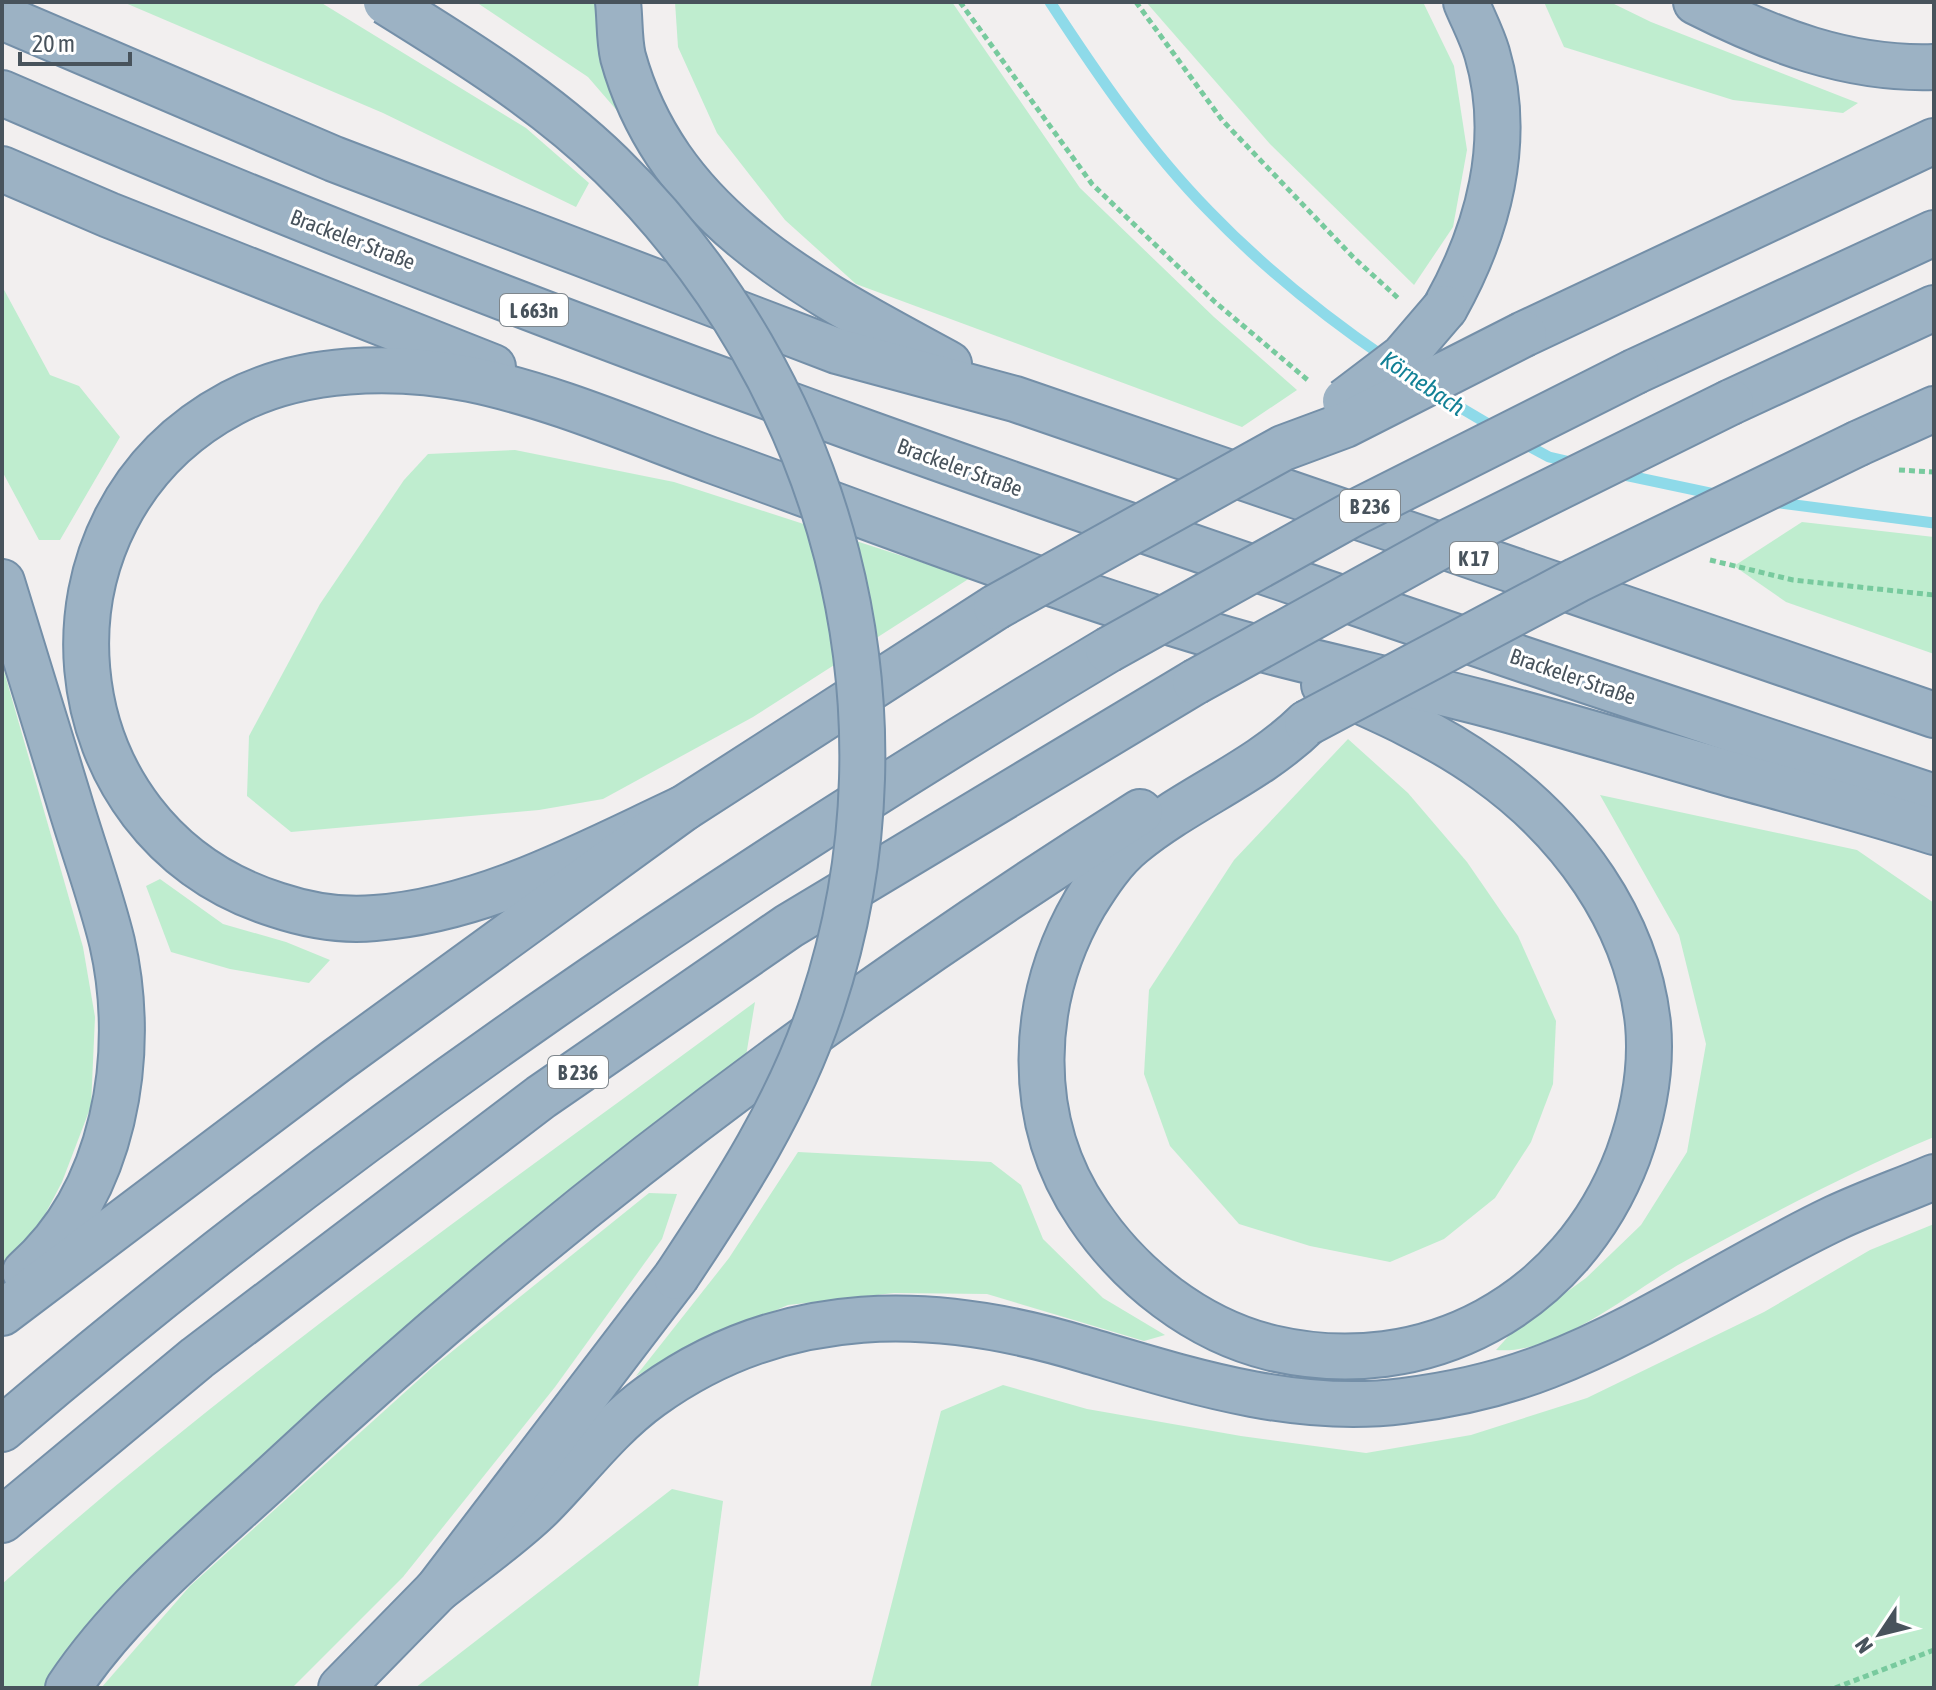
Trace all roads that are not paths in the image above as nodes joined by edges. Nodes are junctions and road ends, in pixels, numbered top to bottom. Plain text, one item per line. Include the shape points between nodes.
1 (386, 2) edge
2 (618, 2) edge
3 (1466, 2) edge
4 (1696, 2) edge
5 (2, 17) edge
6 (1934, 67) edge
7 (2, 93) edge
8 (1934, 141) edge
9 (2, 169) edge
10 (1934, 233) edge
11 (1934, 308) edge
12 (1015, 399) junction
13 (1934, 409) edge
14 (576, 411) junction
15 (1283, 448) junction
16 (2, 582) edge
17 (1216, 637) junction
18 (1934, 715) edge
19 (1307, 723) junction
20 (1934, 797) edge
21 (684, 808) junction
22 (1934, 832) edge
23 (1934, 1177) edge
24 (2, 1294) edge
25 (2, 1313) edge
26 (2, 1429) edge
27 (2, 1520) edge
28 (437, 1590) junction
29 (68, 1688) edge
30 (341, 1688) edge

1 - 28 highway, bridge via 516,85 609,163 686,249 758,352 794,426 832,534 851,615 860,701 862,793 848,905 821,1008 787,1093 750,1163 676,1277
2 - 12 highway via 622,54 644,113 675,166 723,221 814,289
3 - 15 highway, bridge via 1487,52 1498,104 1488,208 1470,264 1445,308 1403,357
4 - 6 highway via 1757,33 1842,59
5 - 12 highway via 334,159 621,271 837,351
7 - 20 highway, Brackeler Straße / L 663n via 308,222 1073,508
8 - 15 highway, bridge via 1524,334 1345,425
9 - 14 highway via 479,360
10 - 26 highway, B 236, bridge via 1636,371 1358,511 1108,650 769,858 502,1041 260,1220
11 - 27 highway, B 236, bridge via 1452,540 1195,682 789,926 541,1097 220,1340
12 - 18 highway, K 17
13 - 19 highway, bridge via 1577,580
14 - 17 highway
14 - 21 highway via 473,380 359,372 305,377 271,387 204,419 148,469 112,525 93,574 86,620 87,672 100,741 121,782 171,846 242,894 304,914 371,919 447,906 561,866
15 - 21 highway, bridge via 996,607
16 - 24 highway via 112,943 120,1014 119,1076 107,1142 86,1195 52,1249
17 - 19 highway via 1415,725 1523,800 1566,844 1612,907 1642,987 1648,1027 1643,1107 1601,1215 1552,1273 1489,1321 1413,1350 1371,1357 1331,1358 1254,1343 1218,1328 1155,1288 1102,1236 1081,1204 1048,1123 1041,1070 1044,1010 1063,948 1099,880 1128,846 1279,752
17 - 22 highway via 1482,703
19 - 29 highway via 1267,736 1098,838 703,1114 344,1411 128,1615
21 - 25 highway
23 - 28 highway via 1834,1218 1549,1366 1473,1389 1399,1402 1325,1404 1257,1395 996,1325 932,1317 873,1317 802,1329 696,1367 649,1397 589,1451 539,1507
28 - 30 highway

